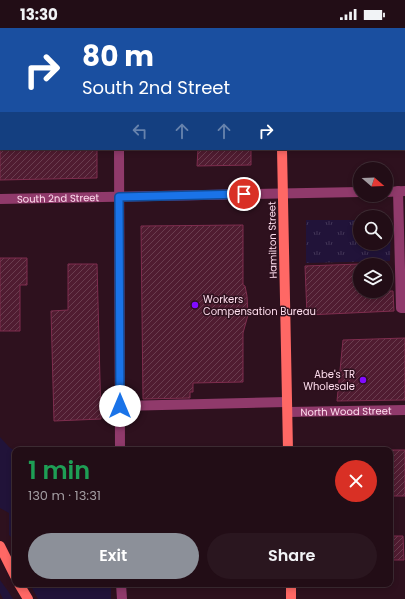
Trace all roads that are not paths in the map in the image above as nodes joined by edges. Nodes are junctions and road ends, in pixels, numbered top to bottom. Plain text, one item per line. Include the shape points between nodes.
1 (119, 150) edge
2 (282, 150) edge
3 (401, 191) edge
4 (353, 192) edge
5 (283, 194) junction
6 (119, 197) junction
7 (0, 199) edge
8 (403, 308) edge
9 (287, 402) junction
10 (120, 406) junction
11 (405, 410) edge
12 (288, 412) junction
13 (120, 447) edge
14 (288, 447) edge
15 (0, 546) edge
16 (12, 570) edge
17 (21, 587) edge
18 (121, 587) edge
19 (291, 587) edge
20 (28, 599) edge
21 (122, 599) edge
22 (291, 599) edge

1 - 6 street
2 - 5 main road, Hamilton Street
3 - 8 street
4 - 5 street, South 2nd Street
5 - 6 street, South 2nd Street
5 - 9 main road, Hamilton Street
6 - 7 street, South 2nd Street
6 - 10 street
9 - 10 street
9 - 12 main road, Hamilton Street
10 - 13 street
11 - 12 street, North Wood Street
12 - 14 main road, Hamilton Street
15 - 16 main road
17 - 20 main road
18 - 21 street
19 - 22 main road

